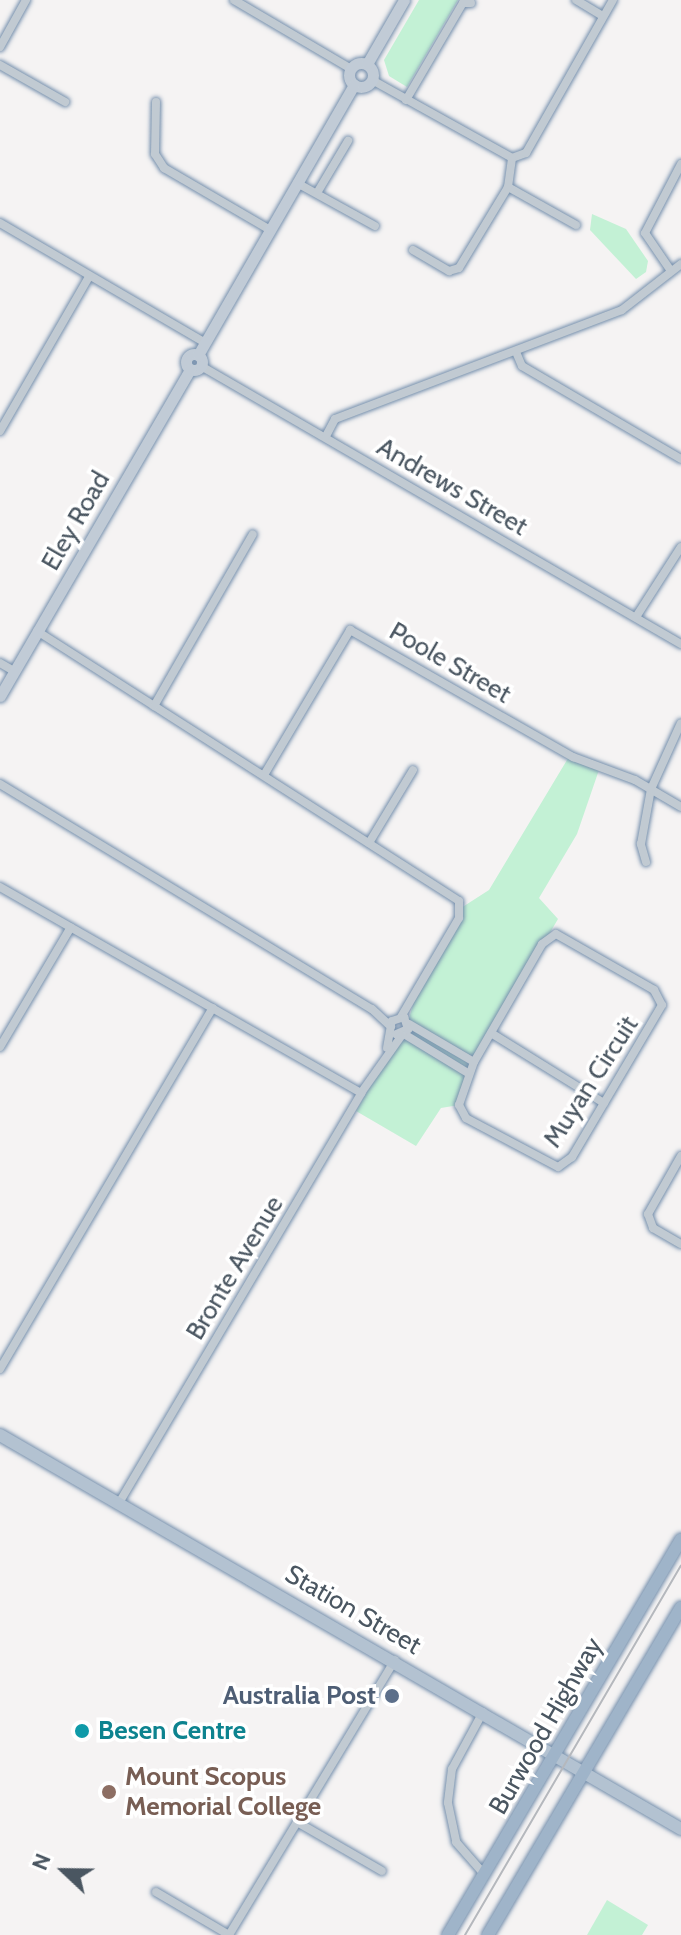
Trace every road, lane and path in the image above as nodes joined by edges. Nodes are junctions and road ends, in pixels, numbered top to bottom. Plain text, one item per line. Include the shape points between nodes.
1 (26, 0) edge
2 (234, 0) edge
3 (404, 0) edge
4 (576, 0) edge
5 (613, 0) edge
6 (465, 2) edge
7 (603, 16) junction
8 (0, 47) edge
9 (367, 64) junction
10 (0, 65) edge
11 (351, 69) junction
12 (372, 80) junction
13 (354, 85) junction
14 (406, 100) junction
15 (65, 102) dead end
16 (156, 102) dead end
17 (348, 141) dead end
18 (512, 158) junction
19 (681, 164) edge
20 (297, 183) junction
21 (508, 187) junction
22 (317, 193) junction
23 (0, 223) edge
24 (576, 225) dead end
25 (375, 226) dead end
26 (270, 230) junction
27 (413, 250) dead end
28 (681, 264) edge
29 (671, 271) junction
30 (89, 277) junction
31 (205, 343) junction
32 (516, 352) junction
33 (196, 363) junction
34 (0, 431) edge
35 (326, 436) junction
36 (681, 459) edge
37 (253, 534) dead end
38 (681, 547) edge
39 (636, 617) junction
40 (37, 631) junction
41 (681, 644) edge
42 (0, 663) edge
43 (14, 671) junction
44 (0, 696) edge
45 (154, 706) junction
46 (681, 723) edge
47 (413, 770) dead end
48 (264, 775) junction
49 (0, 784) edge
50 (651, 789) junction
51 (681, 807) edge
52 (369, 843) junction
53 (646, 862) dead end
54 (0, 887) edge
55 (71, 927) junction
56 (213, 1008) junction
57 (372, 1009) junction
58 (404, 1020) junction
59 (392, 1028) junction
60 (491, 1033) junction
61 (403, 1034) junction
62 (0, 1047) edge
63 (386, 1053) junction
64 (474, 1062) junction
65 (468, 1073) junction
66 (361, 1093) junction
67 (604, 1103) junction
68 (681, 1156) edge
69 (681, 1244) edge
70 (0, 1369) edge
71 (0, 1435) edge
72 (119, 1503) junction
73 (679, 1548) edge
74 (681, 1608) edge
75 (395, 1659) junction
76 (483, 1712) junction
77 (554, 1754) junction
78 (585, 1772) junction
79 (297, 1822) junction
80 (681, 1829) edge
81 (382, 1871) dead end
82 (484, 1874) junction
83 (156, 1892) dead end
84 (229, 1935) edge
85 (448, 1935) edge
86 (488, 1935) edge

1 - 8 street
2 - 11 street
3 - 9 main road
4 - 7 street
5 - 7 street
6 - 14 street
7 - 18 street via 526,153
9 - 11 main road
9 - 12 main road
10 - 15 street
11 - 13 main road
12 - 13 main road via 366,86
12 - 14 street
13 - 20 main road, Eley Road
14 - 18 street
16 - 26 street via 155,154 164,168
17 - 22 street
18 - 21 street
19 - 29 street via 645,233
20 - 22 street
20 - 26 main road, Eley Road
21 - 24 street
21 - 27 street via 459,268 449,271
22 - 25 street
23 - 30 street
26 - 31 main road, Eley Road
28 - 29 street
29 - 32 street via 622,310
30 - 31 street
30 - 34 street
31 - 33 main road, Eley Road
32 - 35 street via 335,419
32 - 36 street via 522,366
33 - 35 street, Andrews Street
33 - 40 main road, Eley Road
35 - 39 street, Andrews Street
37 - 45 street
38 - 39 street
39 - 41 street, Andrews Street
40 - 43 main road, Eley Road
40 - 45 street
42 - 43 street
43 - 44 main road, Eley Road
45 - 48 street
46 - 50 street
47 - 52 street
48 - 50 street, Poole Street via 350,630 573,757
48 - 52 street
49 - 57 street
50 - 51 street, Poole Street
50 - 53 street via 641,844
52 - 58 street via 459,901 461,908
54 - 55 street
55 - 56 street
55 - 62 street
56 - 66 street
56 - 70 street
57 - 58 street
57 - 59 street
58 - 59 street
58 - 61 street, Bronte Avenue
58 - 64 street
59 - 61 street
59 - 63 street, Bronte Avenue
60 - 64 street, Muyan Circuit
60 - 67 street
60 - 67 street, Muyan Circuit via 542,944 556,934 654,990 661,999 660,1010
61 - 63 street, Bronte Avenue
61 - 65 street
63 - 66 street, Bronte Avenue
64 - 65 street, Muyan Circuit
65 - 67 street, Muyan Circuit via 461,1113 552,1167 572,1157
66 - 72 street, Bronte Avenue
68 - 69 street via 648,1214 653,1228
71 - 72 main road, Station Street
72 - 75 main road, Station Street
73 - 77 highway, Burwood Highway
74 - 78 highway
75 - 76 main road, Station Street
75 - 79 street
76 - 77 main road, Station Street
76 - 82 street via 452,1769 448,1803 456,1842
77 - 78 main road, Station Street
77 - 82 highway, Burwood Highway
78 - 80 main road, Station Street
78 - 86 highway
79 - 81 street
79 - 84 street
82 - 85 highway, Burwood Highway
83 - 84 street

